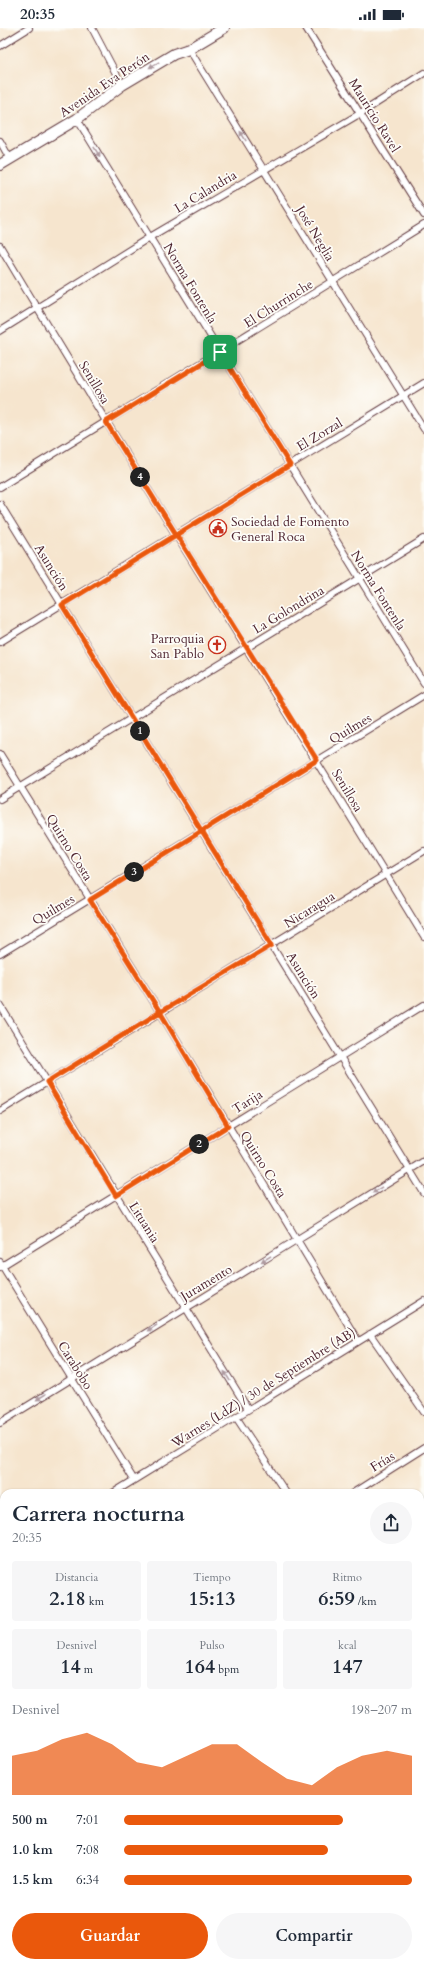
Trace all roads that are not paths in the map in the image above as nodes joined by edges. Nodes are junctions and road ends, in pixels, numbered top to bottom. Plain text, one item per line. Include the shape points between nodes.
1 (28, 28) edge
2 (92, 28) edge
3 (224, 28) edge
4 (306, 28) edge
5 (0, 46) edge
6 (189, 48) junction
7 (424, 73) edge
8 (122, 85) junction
9 (361, 113) junction
10 (77, 119) junction
11 (0, 141) edge
12 (10, 159) junction
13 (0, 166) edge
14 (264, 169) junction
15 (424, 215) edge
16 (424, 225) edge
17 (150, 237) junction
18 (0, 246) edge
19 (333, 282) junction
20 (37, 308) junction
21 (0, 331) edge
22 (220, 352) junction
23 (424, 383) edge
24 (404, 395) junction
25 (106, 422) junction
26 (424, 429) edge
27 (290, 465) junction
28 (0, 487) edge
29 (0, 504) edge
30 (176, 534) junction
31 (424, 539) edge
32 (359, 579) junction
33 (62, 605) junction
34 (0, 642) edge
35 (246, 647) junction
36 (424, 683) edge
37 (424, 695) edge
38 (132, 718) junction
39 (0, 754) edge
40 (317, 760) junction
41 (20, 787) junction
42 (0, 799) edge
43 (202, 831) junction
44 (424, 851) edge
45 (386, 874) junction
46 (90, 900) junction
47 (424, 937) edge
48 (272, 945) junction
49 (0, 954) edge
50 (424, 1005) edge
51 (0, 1006) edge
52 (160, 1012) junction
53 (341, 1056) junction
54 (47, 1082) junction
55 (0, 1111) edge
56 (228, 1126) junction
57 (424, 1161) edge
58 (410, 1170) junction
59 (424, 1193) edge
60 (116, 1196) junction
61 (298, 1240) junction
62 (1, 1265) edge
63 (424, 1301) edge
64 (185, 1308) junction
65 (370, 1334) junction
66 (358, 1341) junction
67 (71, 1378) junction
68 (248, 1409) junction
69 (424, 1412) edge
70 (236, 1417) junction
71 (0, 1423) edge
72 (424, 1448) edge
73 (134, 1480) junction
74 (119, 1489) edge
75 (283, 1489) edge
76 (359, 1489) edge

1 - 5 street
2 - 8 street
3 - 6 main road, Avenida Eva Perón
4 - 9 street, Mauricio Ravel
6 -> 8 main road, Avenida Eva Perón
14 -> 6 street, José Neglia
7 - 9 street, La Calandria
8 - 10 main road, Avenida Eva Perón
9 - 14 street, La Calandria
9 - 15 street, Mauricio Ravel
10 - 12 main road, Avenida Eva Perón
10 -> 17 street, Norma Fontenla
11 - 12 street
12 - 13 main road, Avenida Eva Perón
14 - 17 street, La Calandria
14 - 19 street, José Neglia
16 - 19 street, El Churrinche
17 - 20 street, La Calandria
17 - 22 street, Norma Fontenla
18 - 20 street, Senillosa
19 - 22 street, El Churrinche
19 - 24 street, José Neglia
20 - 21 street, La Calandria
20 - 25 street, Senillosa
22 - 25 street, El Churrinche
22 - 27 street, Norma Fontenla
23 - 24 street, El Zorzal
24 - 26 street, José Neglia
24 - 27 street, El Zorzal
25 - 28 street, El Churrinche
25 - 30 street, Senillosa
27 - 30 street, El Zorzal
27 - 32 street, Norma Fontenla
29 - 33 street, Asunción
30 - 33 street, El Zorzal
30 - 35 street, Senillosa
31 - 32 street, La Golondrina
32 - 35 street, La Golondrina
32 - 36 street, Norma Fontenla
33 - 34 street, El Zorzal
33 - 38 street, Asunción
35 - 38 street, La Golondrina
35 - 40 street, Senillosa
37 - 40 street, Quilmes
38 - 41 street, La Golondrina
38 - 43 street, Asunción
39 - 41 street, Quirno Costa
40 - 43 street, Quilmes
40 - 45 street, Senillosa
41 - 42 street, La Golondrina
41 - 46 street, Quirno Costa
43 - 46 street, Quilmes
43 - 48 street, Asunción
44 - 45 street, Nicaragua
45 - 47 street, Senillosa
45 - 48 street, Nicaragua
46 - 49 street, Quilmes
46 - 52 street, Quirno Costa
48 - 52 street, Nicaragua
48 - 53 street, Asunción
50 - 53 street, Tarija
51 - 54 street, Lituania
52 - 54 street, Nicaragua
52 - 56 street, Quirno Costa
53 - 56 street, Tarija
53 - 58 street, Asunción
54 - 55 street, Nicaragua
54 - 60 street, Lituania
56 - 60 street, Tarija
56 - 61 street, Quirno Costa
57 - 58 street, Juramento
58 - 59 street, Asunción
58 -> 61 street, Juramento
60 - 62 street, Tarija
60 - 64 street, Lituania
61 -> 64 street, Juramento
61 - 66 street, Quirno Costa
62 - 67 street, Carabobo
63 - 65 street, Warnes (LdZ) / 30 de Septiembre (AB)
64 -> 67 street, Juramento
68 -> 64 street, Lituania
65 - 66 street, Warnes (LdZ) / 30 de Septiembre (AB)
65 - 69 street
66 - 68 street, Warnes (LdZ) / 30 de Septiembre (AB)
67 -> 71 street, Juramento
67 - 73 street, Carabobo
68 - 70 street, Warnes (LdZ) / 30 de Septiembre (AB)
70 - 73 street, Warnes (LdZ) / 30 de Septiembre (AB)
70 - 75 street
72 - 76 street, Frías
73 - 74 street, Warnes (LdZ) / 30 de Septiembre (AB)

